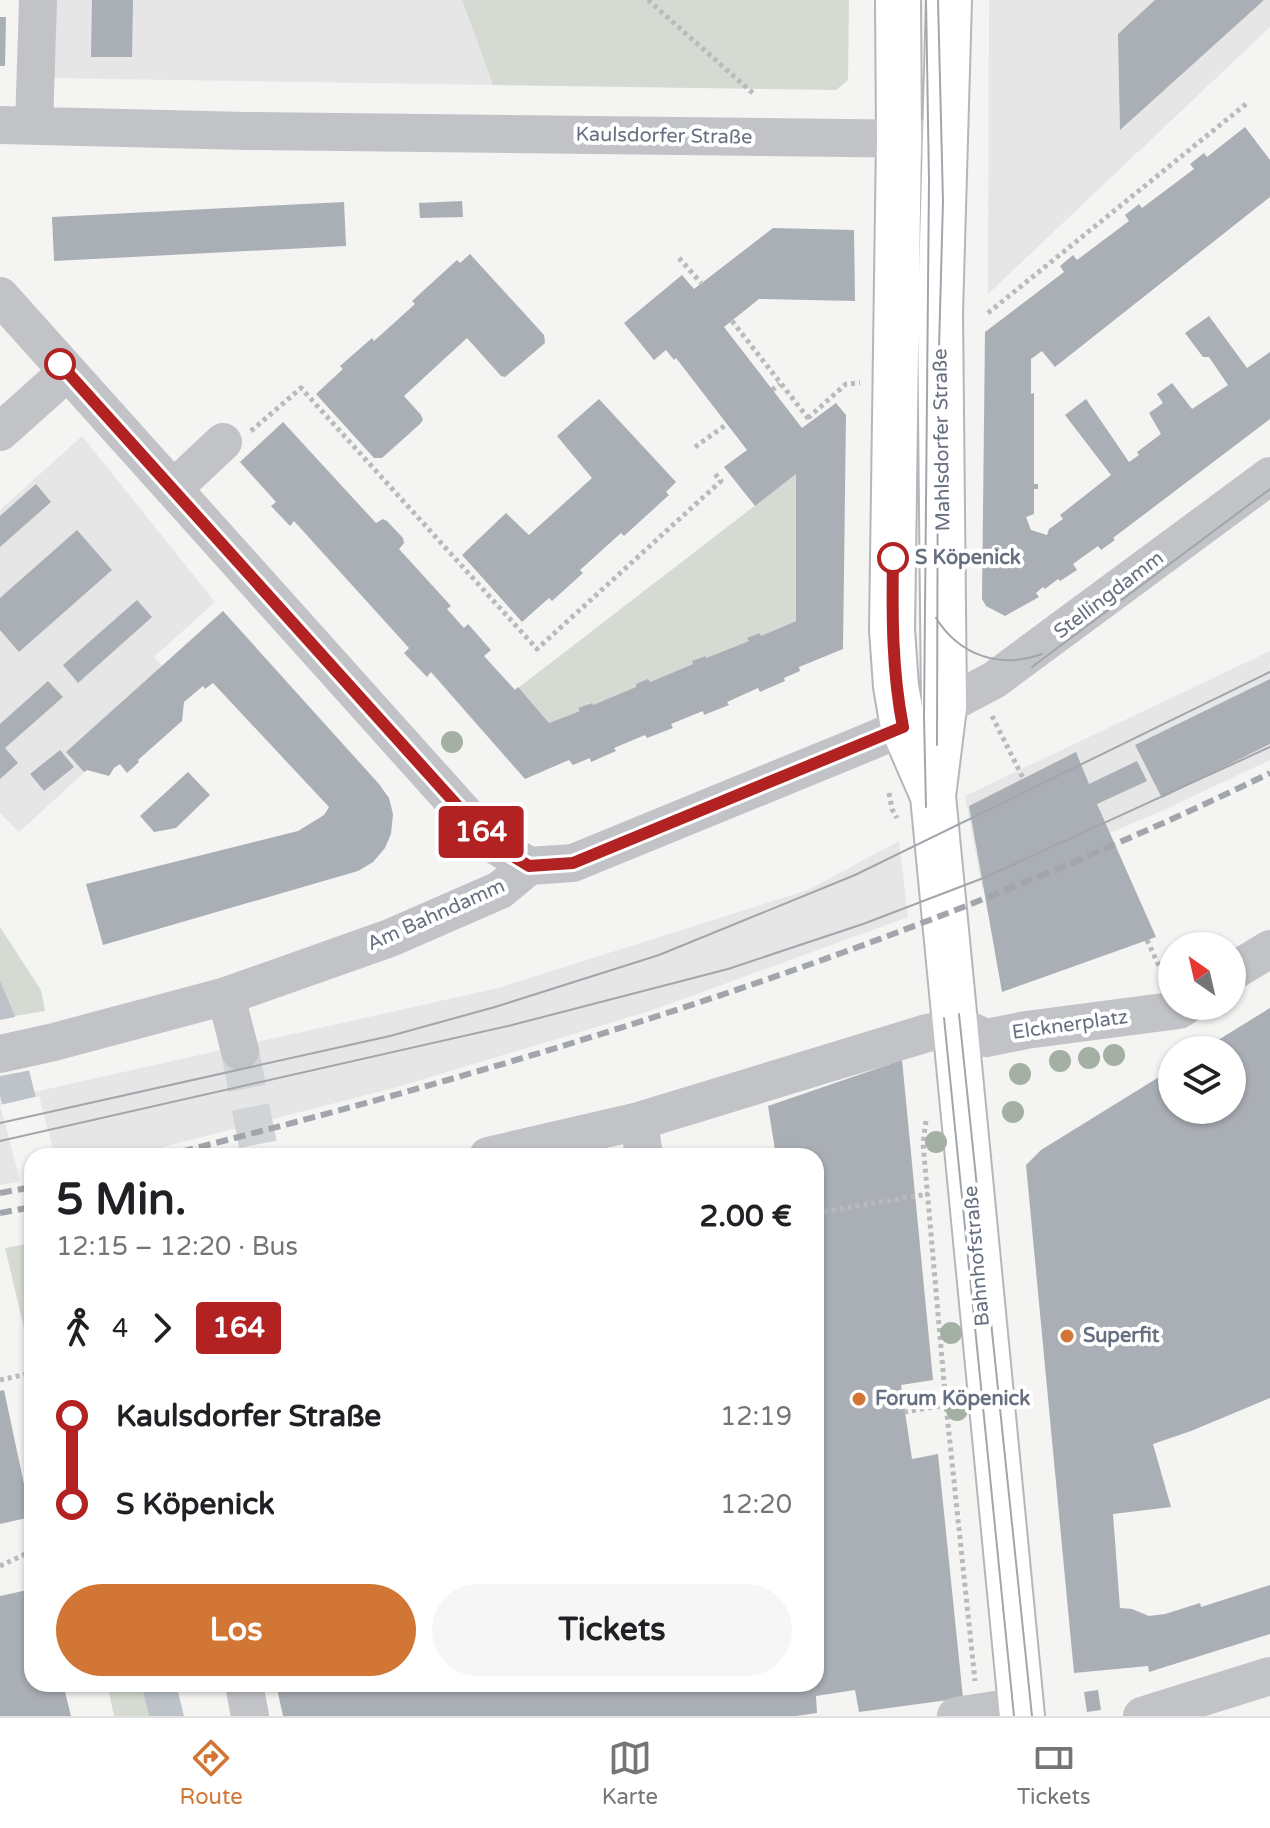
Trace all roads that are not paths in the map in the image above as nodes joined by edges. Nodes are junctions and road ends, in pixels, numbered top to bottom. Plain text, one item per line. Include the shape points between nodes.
1 (38, 0) edge
2 (898, 0) edge
3 (949, 0) edge
4 (17, 126) edge
5 (899, 139) junction
6 (944, 139) junction
7 (0, 296) edge
8 (67, 372) junction
9 (0, 432) edge
10 (219, 446) road end
11 (1270, 476) edge
12 (173, 489) junction
13 (944, 707) junction
14 (903, 727) junction
15 (933, 796) junction
16 (529, 866) junction
17 (1270, 949) edge
18 (1246, 964) edge
19 (226, 996) junction
20 (1158, 1013) edge
21 (956, 1027) junction
22 (240, 1051) tunnel mouth
23 (0, 1054) edge
24 (642, 1139) edge
25 (560, 1148) edge
26 (1270, 1676) edge
27 (246, 1692) edge
28 (994, 1713) edge
29 (250, 1716) edge
30 (1142, 1716) edge

1 - 4 street
2 - 5 main road
3 - 6 main road, Mahlsdorfer Straße
4 - 5 street, Kaulsdorfer Straße
5 - 6 street, Kaulsdorfer Straße
5 - 14 main road via 892,611
6 - 13 main road, Mahlsdorfer Straße
7 - 8 street
8 - 9 street
8 - 12 street
10 - 12 street
11 - 13 street, Stellingdamm via 994,680
12 - 16 street via 490,842
13 - 14 street, Stellingdamm
13 - 15 main road, Mahlsdorfer Straße
14 - 15 main road
14 - 16 street via 573,863
15 - 21 main road, Bahnhofstraße
16 - 19 street, Am Bahndamm via 500,890 390,938
17 - 18 street
19 - 22 street
19 - 23 street, Am Bahndamm
20 - 21 street, Elcknerplatz via 986,1038
21 - 24 street via 901,1039
21 - 28 main road, Bahnhofstraße
24 - 25 street
26 - 30 street
27 - 29 street

